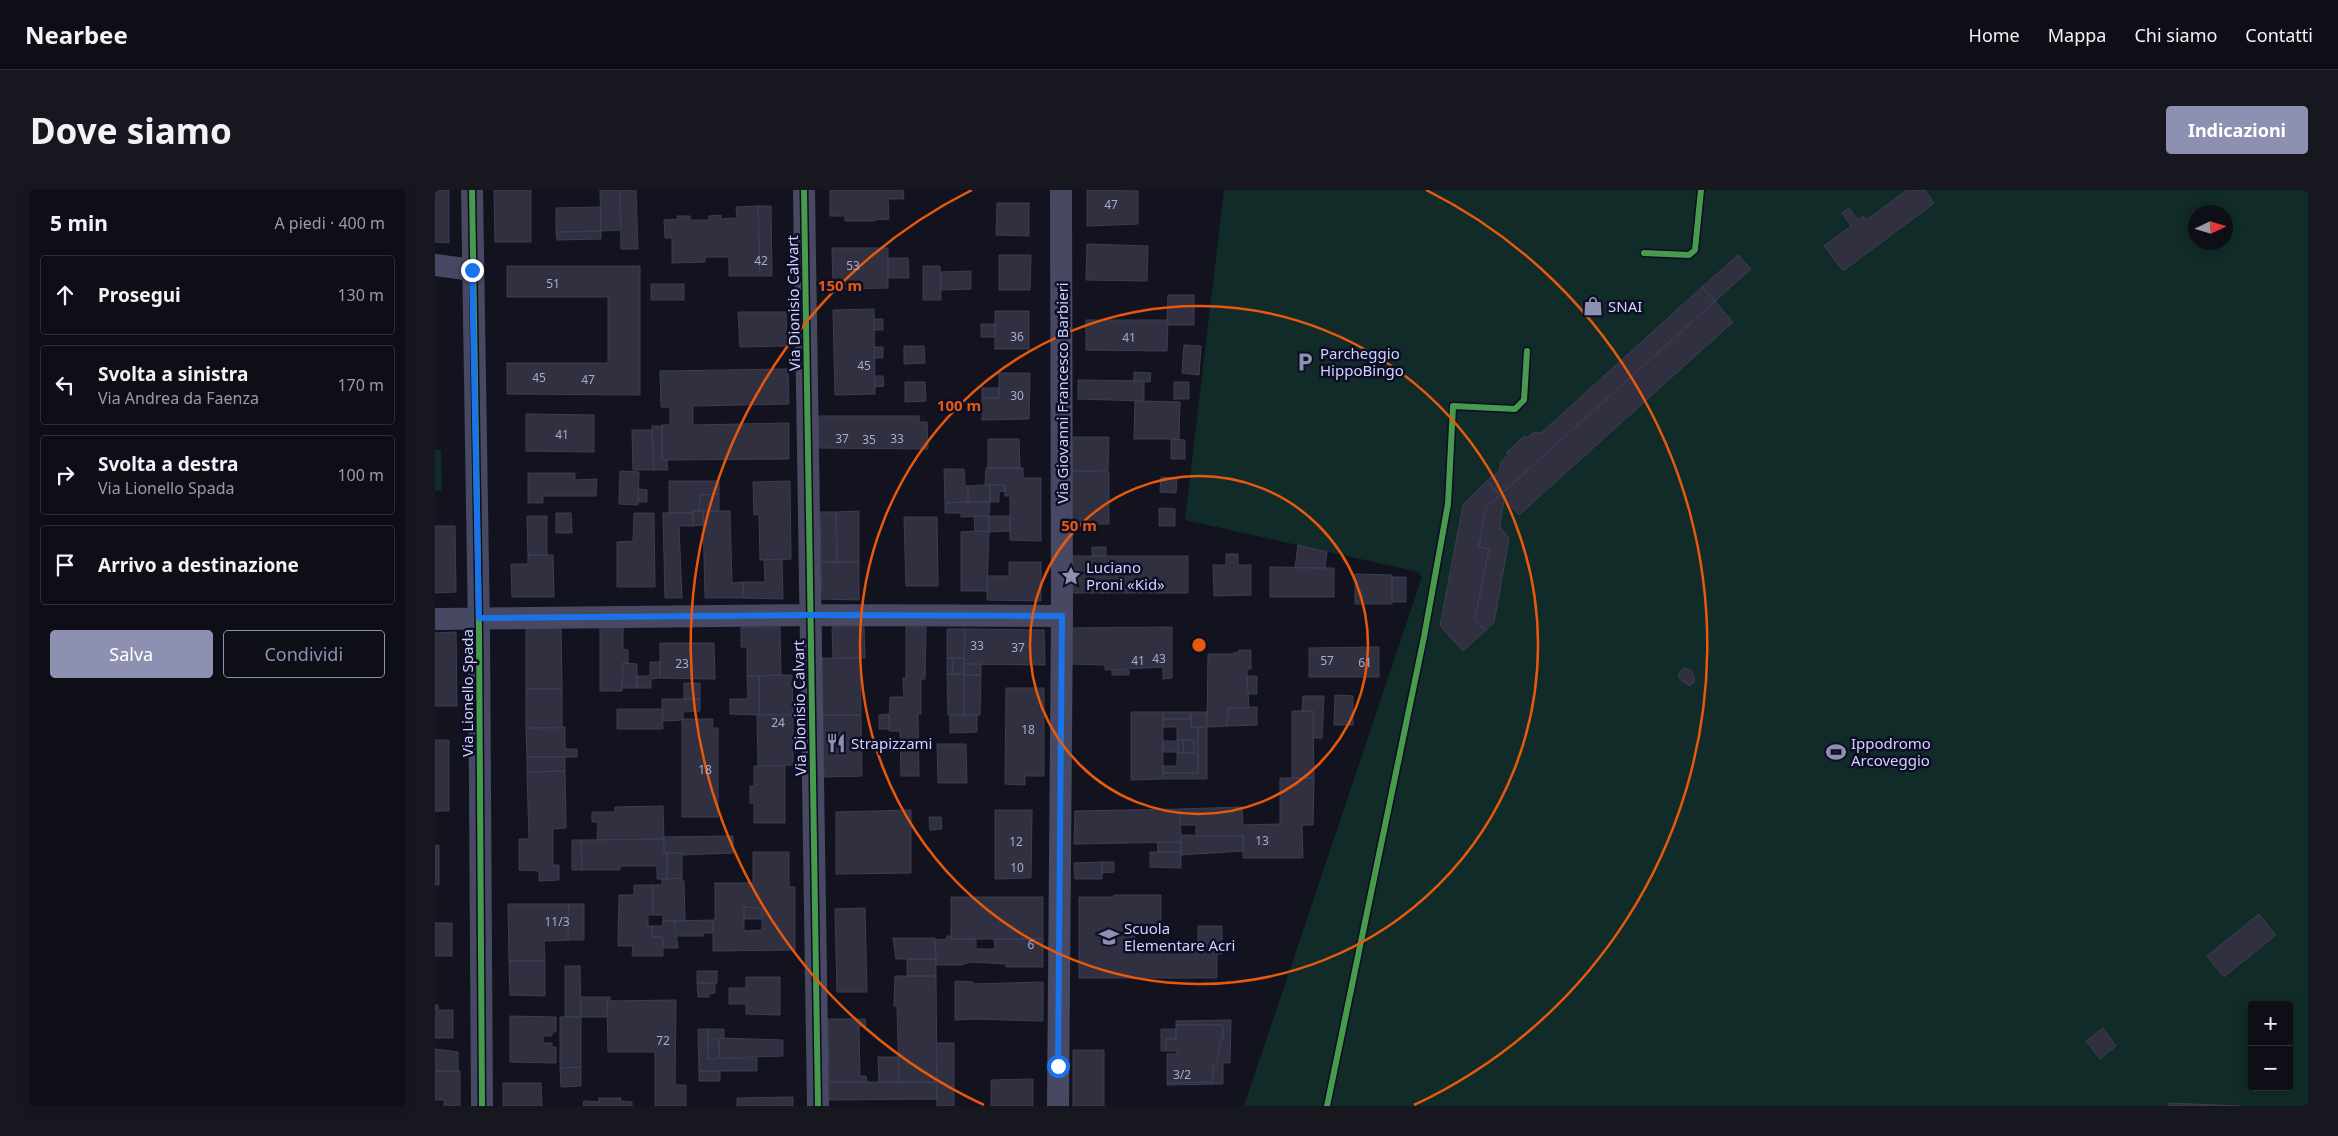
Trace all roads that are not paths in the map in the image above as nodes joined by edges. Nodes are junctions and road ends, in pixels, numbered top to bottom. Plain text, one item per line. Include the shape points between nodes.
1 (472, 190) edge
2 (804, 190) edge
3 (1061, 190) edge
4 (435, 265) edge
5 (472, 270) junction
6 (810, 615) junction
7 (1062, 616) junction
8 (479, 618) junction
9 (435, 619) edge
10 (482, 1106) edge
11 (818, 1106) edge
12 (1058, 1106) edge

1 - 5 street, Via Lionello Spada
2 - 6 street, Via Dionisio Calvart
3 - 7 street, Via Giovanni Francesco Barbieri
4 - 5 street
5 - 8 street, Via Lionello Spada
6 - 7 street
6 - 8 street
6 - 11 street, Via Dionisio Calvart
7 - 12 street, Via Giovanni Francesco Barbieri
8 - 9 street
8 - 10 street, Via Lionello Spada

